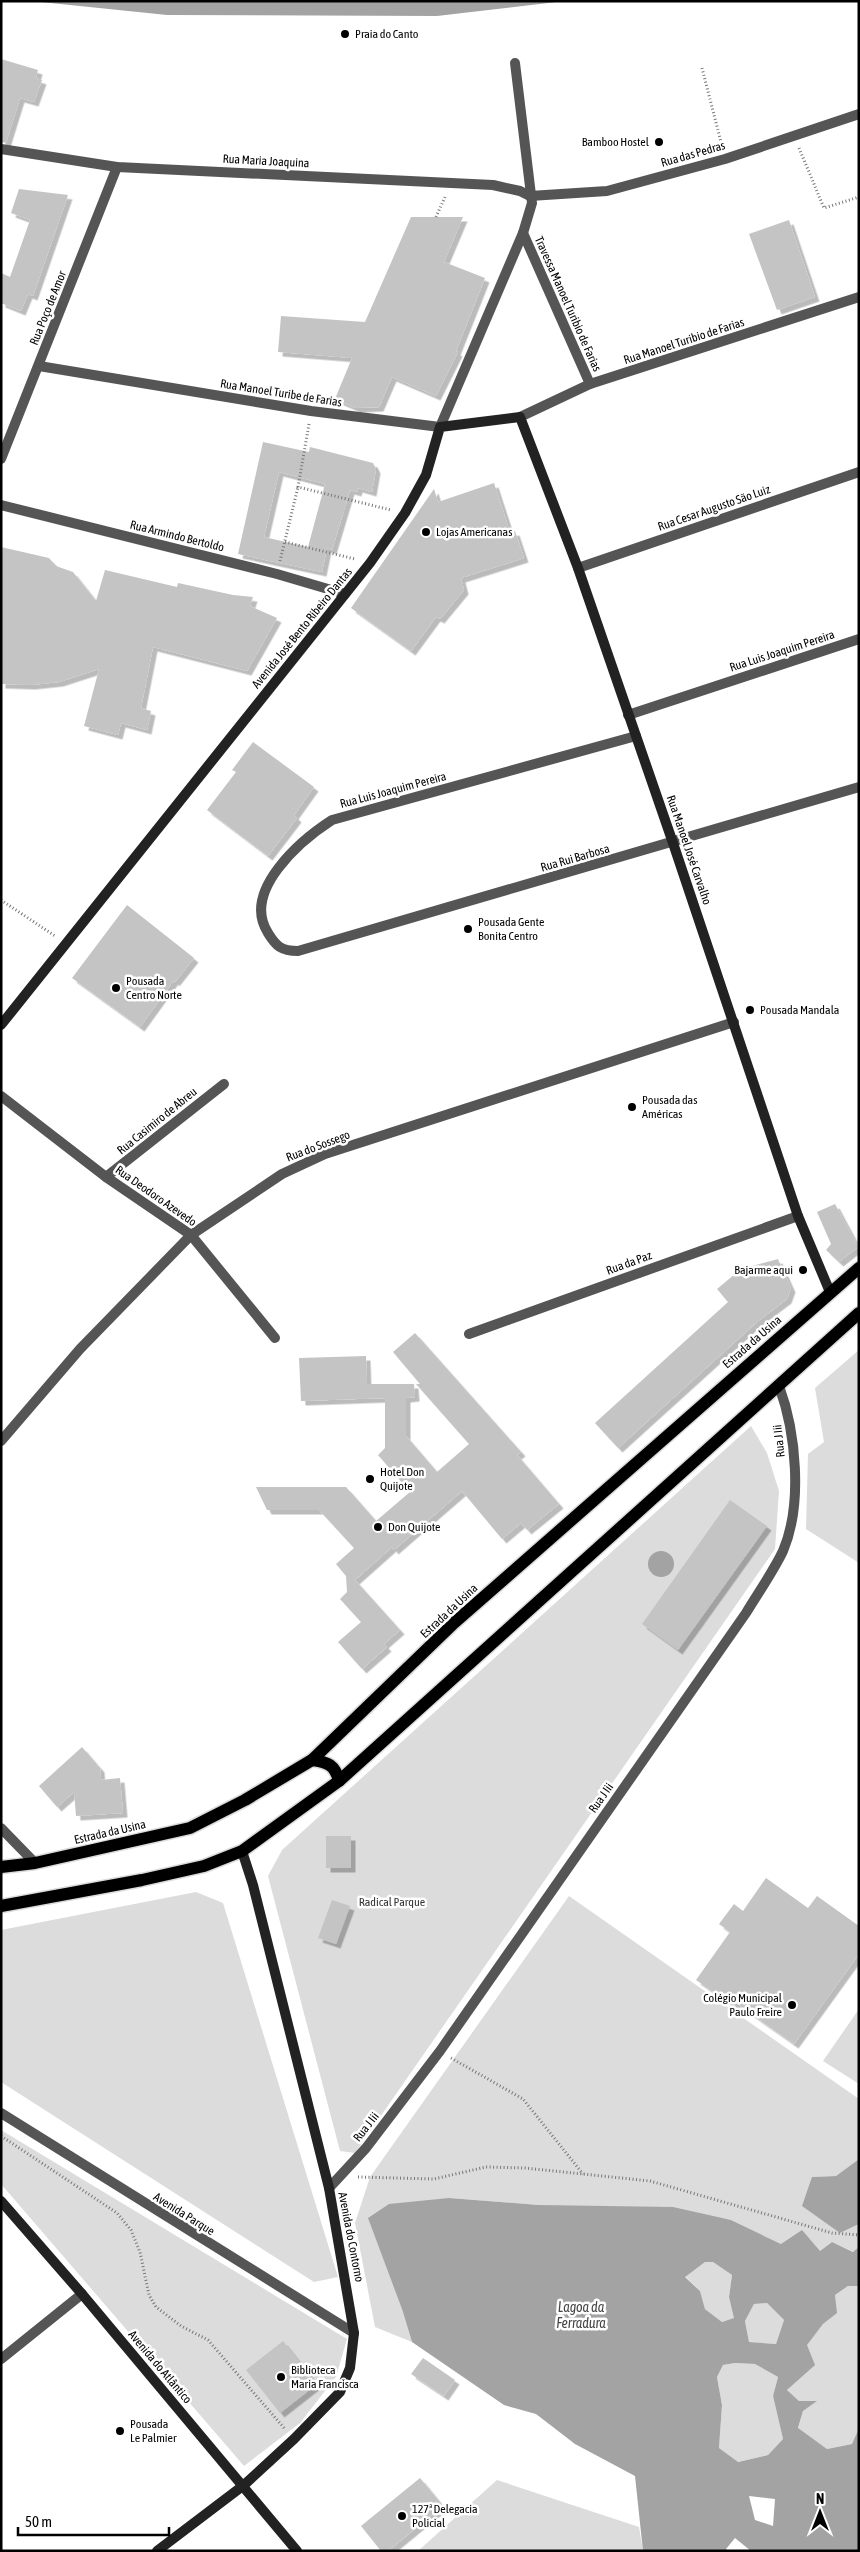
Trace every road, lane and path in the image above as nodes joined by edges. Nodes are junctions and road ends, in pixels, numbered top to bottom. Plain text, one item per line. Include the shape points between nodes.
1 (515, 63) dead end
2 (702, 68) dead end
3 (859, 114) edge
4 (794, 136) junction
5 (1, 149) edge
6 (725, 159) junction
7 (117, 167) junction
8 (530, 196) junction
9 (859, 197) edge
10 (524, 233) junction
11 (859, 297) edge
12 (39, 366) junction
13 (590, 384) junction
14 (311, 411) junction
15 (520, 417) junction
16 (440, 427) junction
17 (1, 459) edge
18 (859, 472) edge
19 (298, 487) junction
20 (1, 505) edge
21 (405, 514) junction
22 (285, 542) junction
23 (370, 563) junction
24 (578, 568) junction
25 (277, 574) junction
26 (345, 594) junction
27 (859, 640) edge
28 (628, 715) junction
29 (636, 736) junction
30 (859, 786) edge
31 (673, 843) junction
32 (1, 900) edge
33 (66, 944) junction
34 (298, 951) joint
35 (734, 1022) junction
36 (1, 1025) edge
37 (224, 1084) dead end
38 (1, 1096) edge
39 (106, 1177) junction
40 (798, 1216) junction
41 (191, 1235) junction
42 (859, 1268) edge
43 (830, 1292) junction
44 (859, 1313) edge
45 (469, 1334) dead end
46 (274, 1338) dead end
47 (779, 1386) junction
48 (1, 1440) edge
49 (312, 1760) junction
50 (339, 1781) junction
51 (1, 1828) edge
52 (242, 1851) junction
53 (35, 1863) junction
54 (1, 1866) edge
55 (1, 1906) edge
56 (440, 2051) junction
57 (1, 2113) edge
58 (1, 2136) edge
59 (583, 2174) junction
60 (340, 2176) junction
61 (329, 2188) junction
62 (1, 2202) edge
63 (859, 2235) edge
64 (82, 2294) junction
65 (354, 2333) junction
66 (1, 2359) edge
67 (294, 2439) junction
68 (244, 2485) junction
69 (157, 2551) edge
70 (297, 2551) edge

1 - 8 street, Avenida José Bento Ribeiro Dantas
2 - 6 path
3 - 4 street, Rua das Pedras
4 - 6 street, Rua das Pedras
4 - 9 path via 824,208
5 - 7 street, Rua Maria Joaquina
6 - 8 street, Rua das Pedras via 607,191
7 - 8 street, Rua Maria Joaquina via 452,182 494,185
7 - 12 street, Rua Poço de Amor
8 - 10 street, Avenida José Bento Ribeiro Dantas via 530,212
10 - 13 street, Travessa Manoel Turibio de Farias
10 - 16 street, Avenida José Bento Ribeiro Dantas
11 - 13 street, Rua Manoel Turibio de Farias
12 - 14 street, Rua Manoel Turibe de Farias
12 - 17 street, Rua Poço de Amor
13 - 15 street, Rua Manoel Turibio de Farias
14 - 16 street, Rua Manoel Turibe de Farias
14 - 19 path
15 - 16 street, Rua Manoel Turibe de Farias
15 - 24 street, Rua Manoel José Carvalho
16 - 21 street, Avenida José Bento Ribeiro Dantas via 426,475
18 - 24 street, Rua Cesar Augusto São Luiz
19 - 21 path
19 - 22 path
20 - 25 street, Rua Armindo Bertoldo
21 - 23 street, Avenida José Bento Ribeiro Dantas
22 - 23 path
22 - 25 path
23 - 26 street, Avenida José Bento Ribeiro Dantas
24 - 28 street, Rua Manoel José Carvalho
25 - 26 street, Rua Armindo Bertoldo
26 - 33 street, Avenida José Bento Ribeiro Dantas
27 - 28 street, Rua Luis Joaquim Pereira
28 - 29 street, Rua Manoel José Carvalho
29 - 31 street, Rua Manoel José Carvalho
29 - 34 street, Rua Luis Joaquim Pereira via 332,820 309,835 290,854 265,889 259,905 265,928 276,946 284,951
30 - 31 street, Rua Rui Barbosa
31 - 34 street, Rua Rui Barbosa
31 - 35 street, Rua Manoel José Carvalho
32 - 33 path
33 - 36 street, Avenida José Bento Ribeiro Dantas
35 - 40 street, Rua Manoel José Carvalho
35 - 41 street, Rua do Sossego via 325,1154 282,1174
37 - 39 street, Rua Casimiro de Abreu
38 - 39 street, Rua Deodoro Azevedo
39 - 41 street, Rua Deodoro Azevedo
40 - 43 street, Rua Manoel José Carvalho
40 - 45 street, Rua da Paz
41 - 46 street, Rua Deodoro Azevedo
41 - 48 street, Rua do Sossego via 80,1350
42 - 43 main road, Estrada da Usina
43 - 49 main road, Estrada da Usina via 454,1623
44 - 47 main road
47 - 50 main road
47 - 56 street, Rua J Iii via 790,1421 794,1496 791,1529 783,1552 746,1613
49 - 50 main road via 332,1765
49 - 53 main road, Estrada da Usina via 190,1828
50 - 52 main road
51 - 53 street
52 - 55 main road via 204,1866
52 - 61 street, Avenida do Contorno
53 - 54 main road, Estrada da Usina
56 - 59 path via 522,2099
56 - 60 street, Rua J Iii via 366,2148
57 - 65 street, Avenida Parque
58 - 67 path via 117,2212 140,2252 149,2295 156,2307 181,2326 208,2340
59 - 60 path via 486,2168 434,2180
59 - 63 path via 650,2181 832,2233
60 - 61 street, Rua J Iii
61 - 65 street, Avenida do Contorno
62 - 64 street, Avenida do Atlântico
64 - 66 street
64 - 68 street, Avenida do Atlântico
65 - 67 street, Avenida do Contorno via 350,2368 340,2392
67 - 68 street, Avenida do Contorno
68 - 69 street, Avenida do Contorno
68 - 70 street, Avenida do Atlântico

